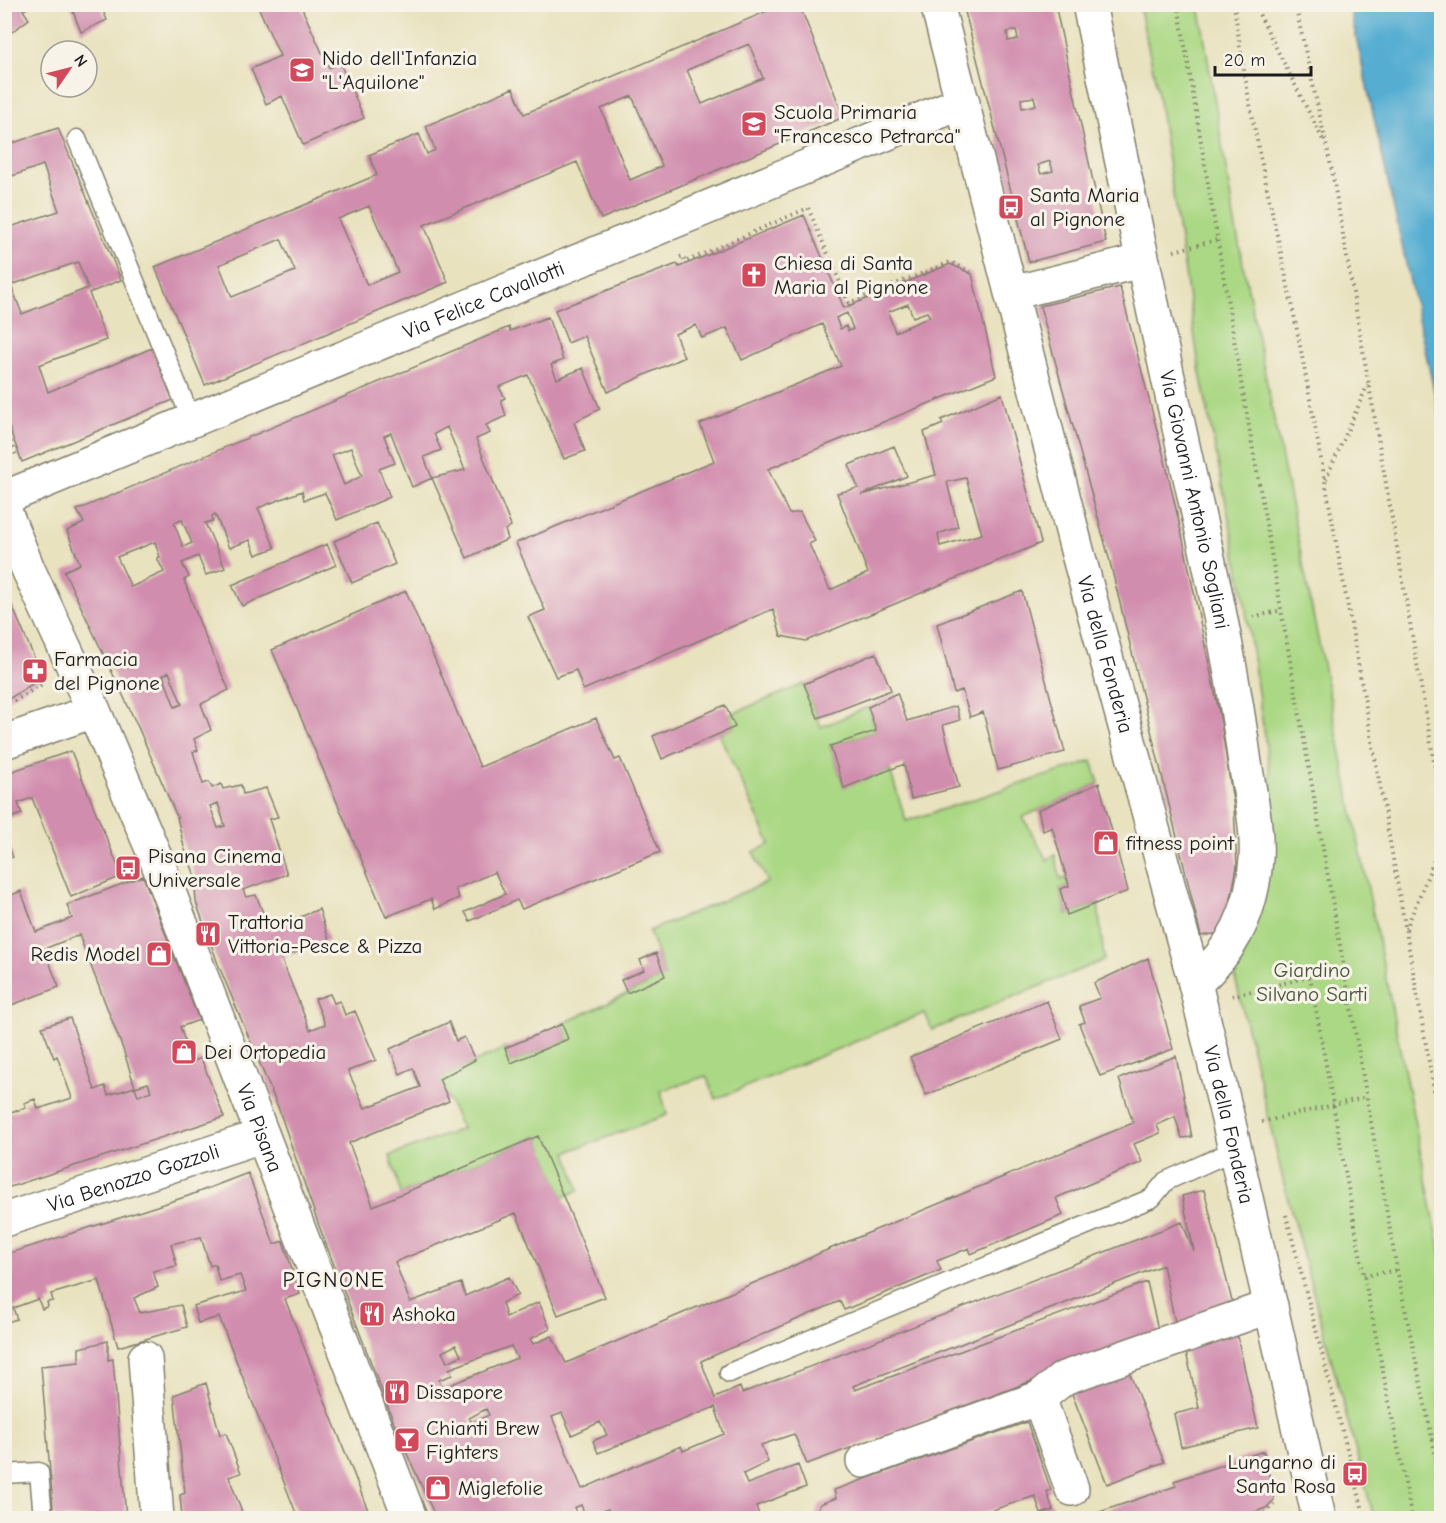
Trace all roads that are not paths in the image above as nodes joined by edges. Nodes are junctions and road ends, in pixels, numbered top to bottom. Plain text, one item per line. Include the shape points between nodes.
1 (937, 4) edge
2 (1089, 4) edge
3 (963, 102) junction
4 (77, 139) dead end
5 (1141, 261) junction
6 (1012, 293) junction
7 (192, 421) junction
8 (4, 498) edge
9 (4, 509) edge
10 (94, 711) junction
11 (4, 742) edge
12 (1195, 983) junction
13 (262, 1136) junction
14 (1235, 1150) junction
15 (4, 1220) edge
16 (1271, 1306) junction
17 (145, 1358) dead end
18 (729, 1373) dead end
19 (1039, 1398) junction
20 (863, 1461) dead end
21 (4, 1474) edge
22 (1072, 1489) dead end
23 (43, 1518) edge
24 (157, 1518) edge
25 (410, 1518) edge
26 (1319, 1518) edge

1 - 3 street, Via della Fonderia
2 - 5 street, Via Giovanni Antonio Sogliani
3 - 6 street, Via della Fonderia
3 - 7 street, Via Felice Cavallotti
4 - 7 lane
5 - 6 street
5 - 12 street, Via Giovanni Antonio Sogliani via 1220,608 1255,834 1254,878 1243,918 1218,962
6 - 12 street, Via della Fonderia
7 - 8 street, Via Felice Cavallotti
9 - 10 street, Via Pisana
10 - 11 street
10 - 13 street, Via Pisana via 155,856
12 - 14 street, Via della Fonderia
13 - 15 street, Via Benozzo Gozzoli
13 - 25 street, Via Pisana
14 - 16 street, Via della Fonderia
14 - 18 lane via 1166,1181 1152,1198
16 - 19 street via 1064,1378
16 - 26 street, Via della Fonderia
17 - 24 street
19 - 20 street
19 - 22 street
21 - 23 lane via 39,1473

